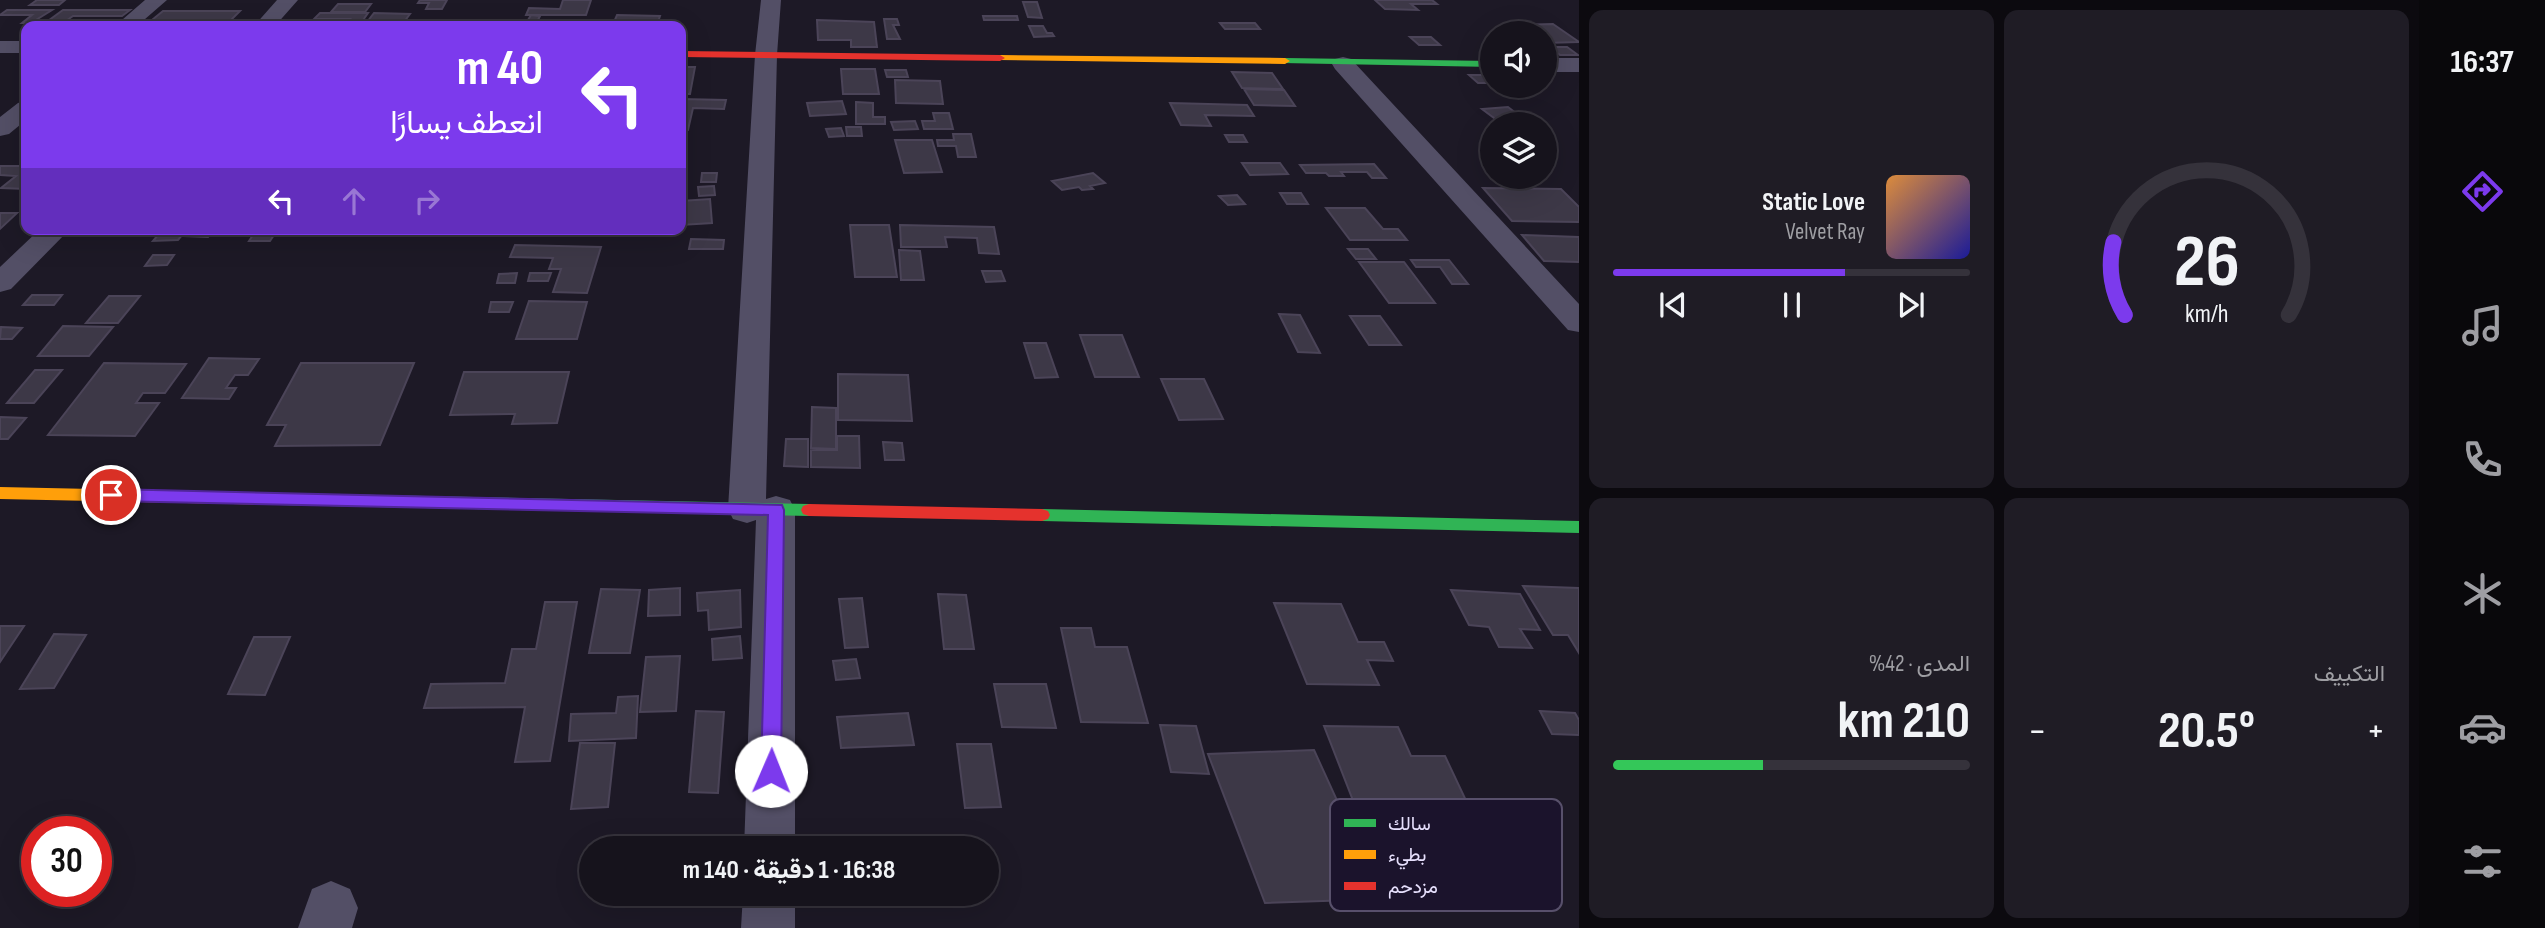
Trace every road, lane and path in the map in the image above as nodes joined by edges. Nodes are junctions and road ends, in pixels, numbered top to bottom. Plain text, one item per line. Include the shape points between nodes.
1 (157, 0) edge
2 (288, 0) edge
3 (771, 0) edge
4 (131, 21) edge
5 (269, 21) edge
6 (0, 47) edge
7 (21, 47) edge
8 (686, 54) edge
9 (766, 55) junction
10 (1343, 64) junction
11 (1480, 64) edge
12 (1557, 65) edge
13 (1579, 65) edge
14 (21, 112) edge
15 (0, 129) edge
16 (50, 235) edge
17 (0, 284) edge
18 (1579, 323) edge
19 (0, 493) edge
20 (762, 509) junction
21 (1579, 527) edge
22 (769, 836) edge
23 (769, 906) edge
24 (768, 928) edge

1 - 4 street
2 - 5 street
3 - 9 street
6 - 7 street
8 - 9 street
9 - 10 street
9 - 20 street
10 - 11 street
10 - 18 street
12 - 13 street
14 - 15 street
16 - 17 street
19 - 20 street
20 - 21 street
20 - 22 street
23 - 24 street

